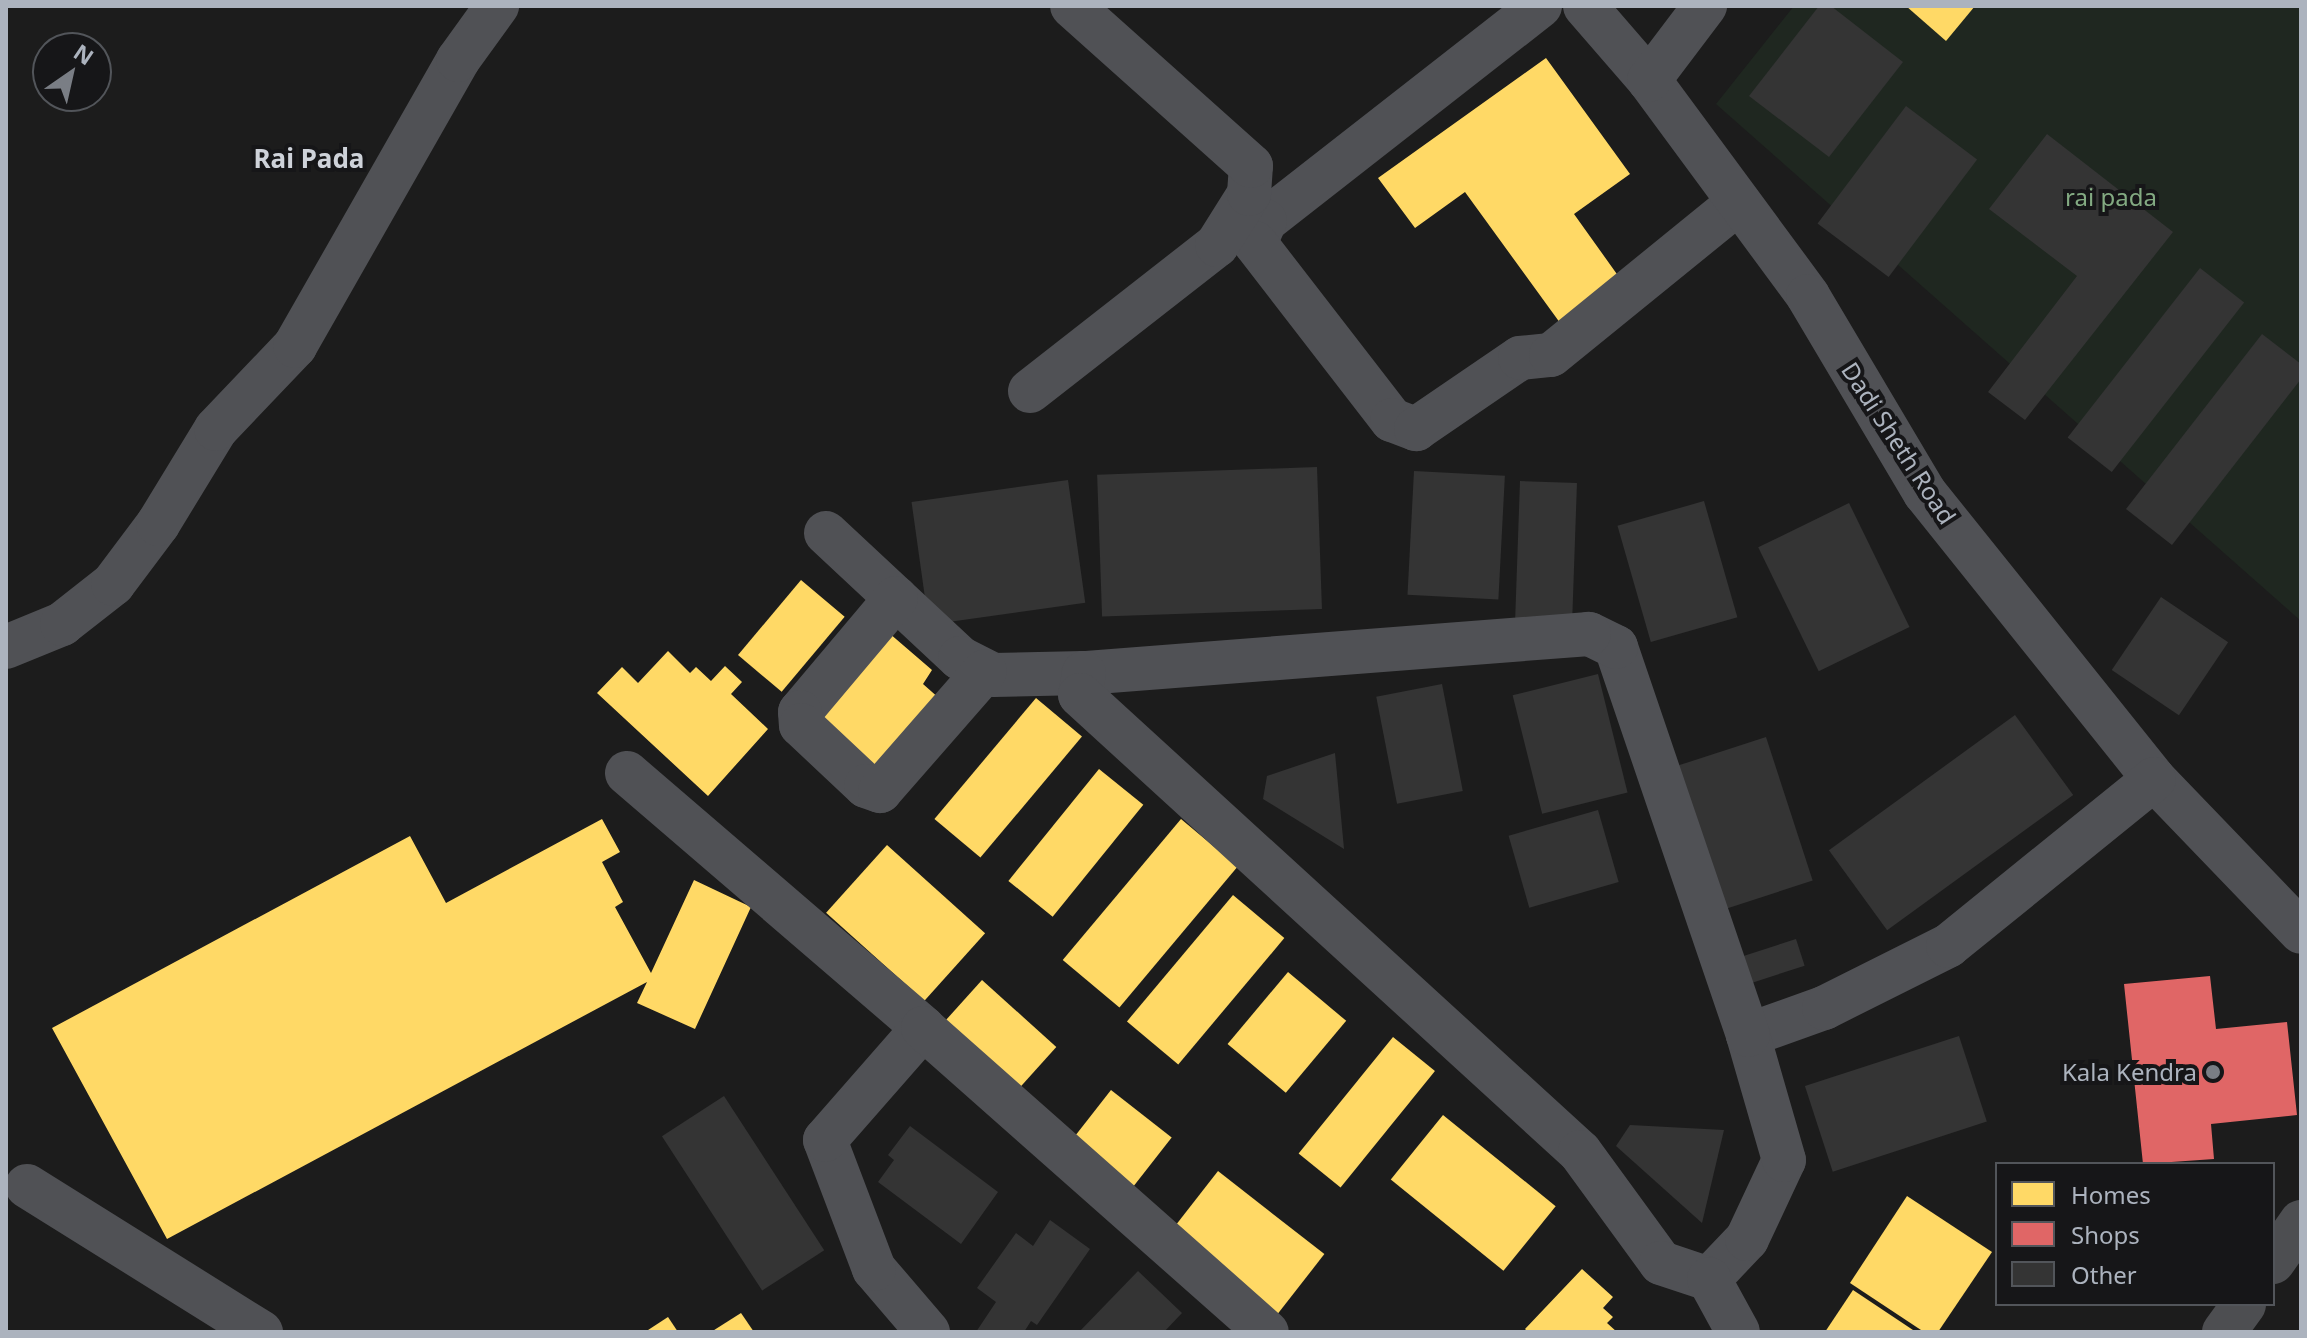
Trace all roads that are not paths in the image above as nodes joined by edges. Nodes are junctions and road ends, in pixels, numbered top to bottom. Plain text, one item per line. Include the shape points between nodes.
1 (497, 6) edge
2 (1072, 6) edge
3 (1540, 6) edge
4 (1585, 6) edge
5 (1705, 6) edge
6 (1649, 80) junction
7 (1739, 202) junction
8 (1030, 391) dead end
9 (826, 533) dead end
10 (889, 606) junction
11 (6, 647) edge
12 (1084, 673) junction
13 (978, 680) junction
14 (627, 773) dead end
15 (2154, 779) junction
16 (2301, 932) edge
17 (923, 1028) junction
18 (1748, 1035) junction
19 (27, 1186) dead end
20 (2301, 1222) edge
21 (2275, 1259) edge
22 (1709, 1279) junction
23 (2243, 1306) edge
24 (261, 1332) edge
25 (928, 1332) edge
26 (1267, 1332) edge
27 (1738, 1332) edge
28 (2224, 1332) edge

1 - 11 street via 458,60 295,346 216,429 158,524 113,584 62,624
2 - 8 street via 1251,166 1249,194 1217,245
3 - 7 street via 1265,221 1255,243 1392,420 1416,429 1520,358 1551,355
4 - 6 street, Dadi Sheth Road
5 - 6 street
6 - 7 street, Dadi Sheth Road
7 - 15 street, Dadi Sheth Road via 1808,296 1925,493
9 - 10 street
10 - 13 street via 960,658
10 - 13 street via 800,712 801,725 866,786 880,791
12 - 13 street
12 - 18 street via 1589,634 1616,647
12 - 22 street via 1080,695 1580,1152 1661,1263
14 - 17 street
15 - 16 street, Dadi Sheth Road
15 - 18 street via 1948,946 1824,1008
17 - 25 street via 825,1140 874,1269
17 - 26 street
18 - 22 street via 1784,1160 1747,1239
19 - 24 street
20 - 21 main road
22 - 27 street
23 - 28 main road

